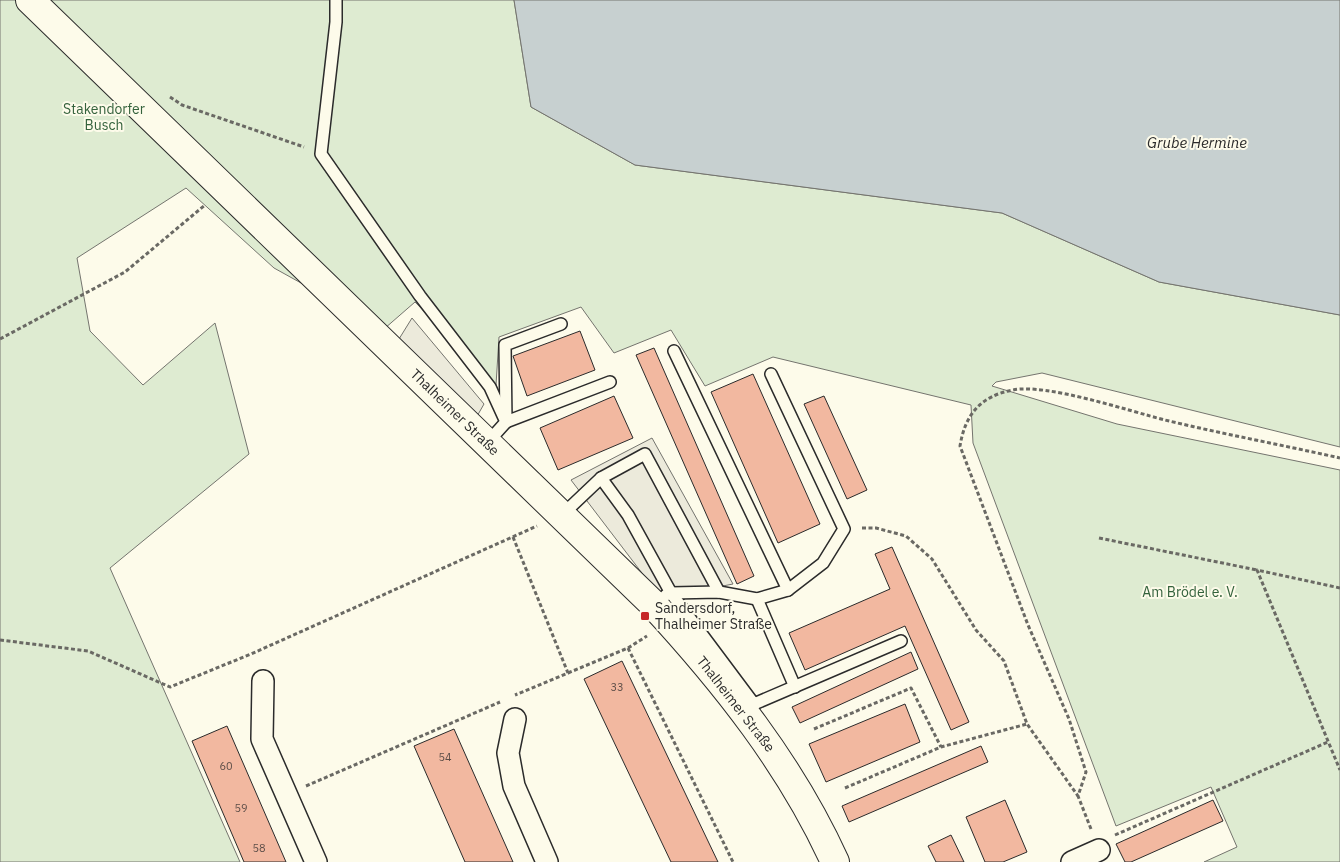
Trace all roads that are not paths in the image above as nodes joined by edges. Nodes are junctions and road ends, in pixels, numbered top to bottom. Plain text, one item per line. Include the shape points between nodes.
1 (30, 0) edge
2 (336, 0) edge
3 (561, 324) dead end
4 (674, 352) dead end
5 (771, 374) dead end
6 (610, 382) dead end
7 (506, 422) junction
8 (487, 443) junction
9 (601, 478) junction
10 (562, 514) junction
11 (788, 590) junction
12 (719, 592) junction
13 (757, 599) junction
14 (664, 606) junction
15 (902, 641) dead end
16 (263, 681) dead end
17 (795, 686) junction
18 (515, 719) dead end
19 (1099, 850) road end
20 (316, 862) edge
21 (547, 862) edge
22 (835, 862) edge
23 (1072, 862) edge

1 - 8 street, Thalheimer Straße
2 - 7 lane via 321,154 420,296 490,387
3 - 7 lane via 505,346
4 - 11 lane
5 - 11 lane via 844,529 823,563
6 - 7 lane
7 - 8 lane
8 - 10 street, Thalheimer Straße
9 - 10 lane
9 - 12 lane via 645,454
9 - 14 lane via 628,515
10 - 14 street, Thalheimer Straße
11 - 13 lane
12 - 13 lane
12 - 14 lane
13 - 17 lane
14 - 17 lane via 754,704
14 - 22 street, Thalheimer Straße via 784,766 817,822
15 - 17 lane
16 - 20 street via 262,739
18 - 21 street via 508,754 514,786
19 - 23 street

